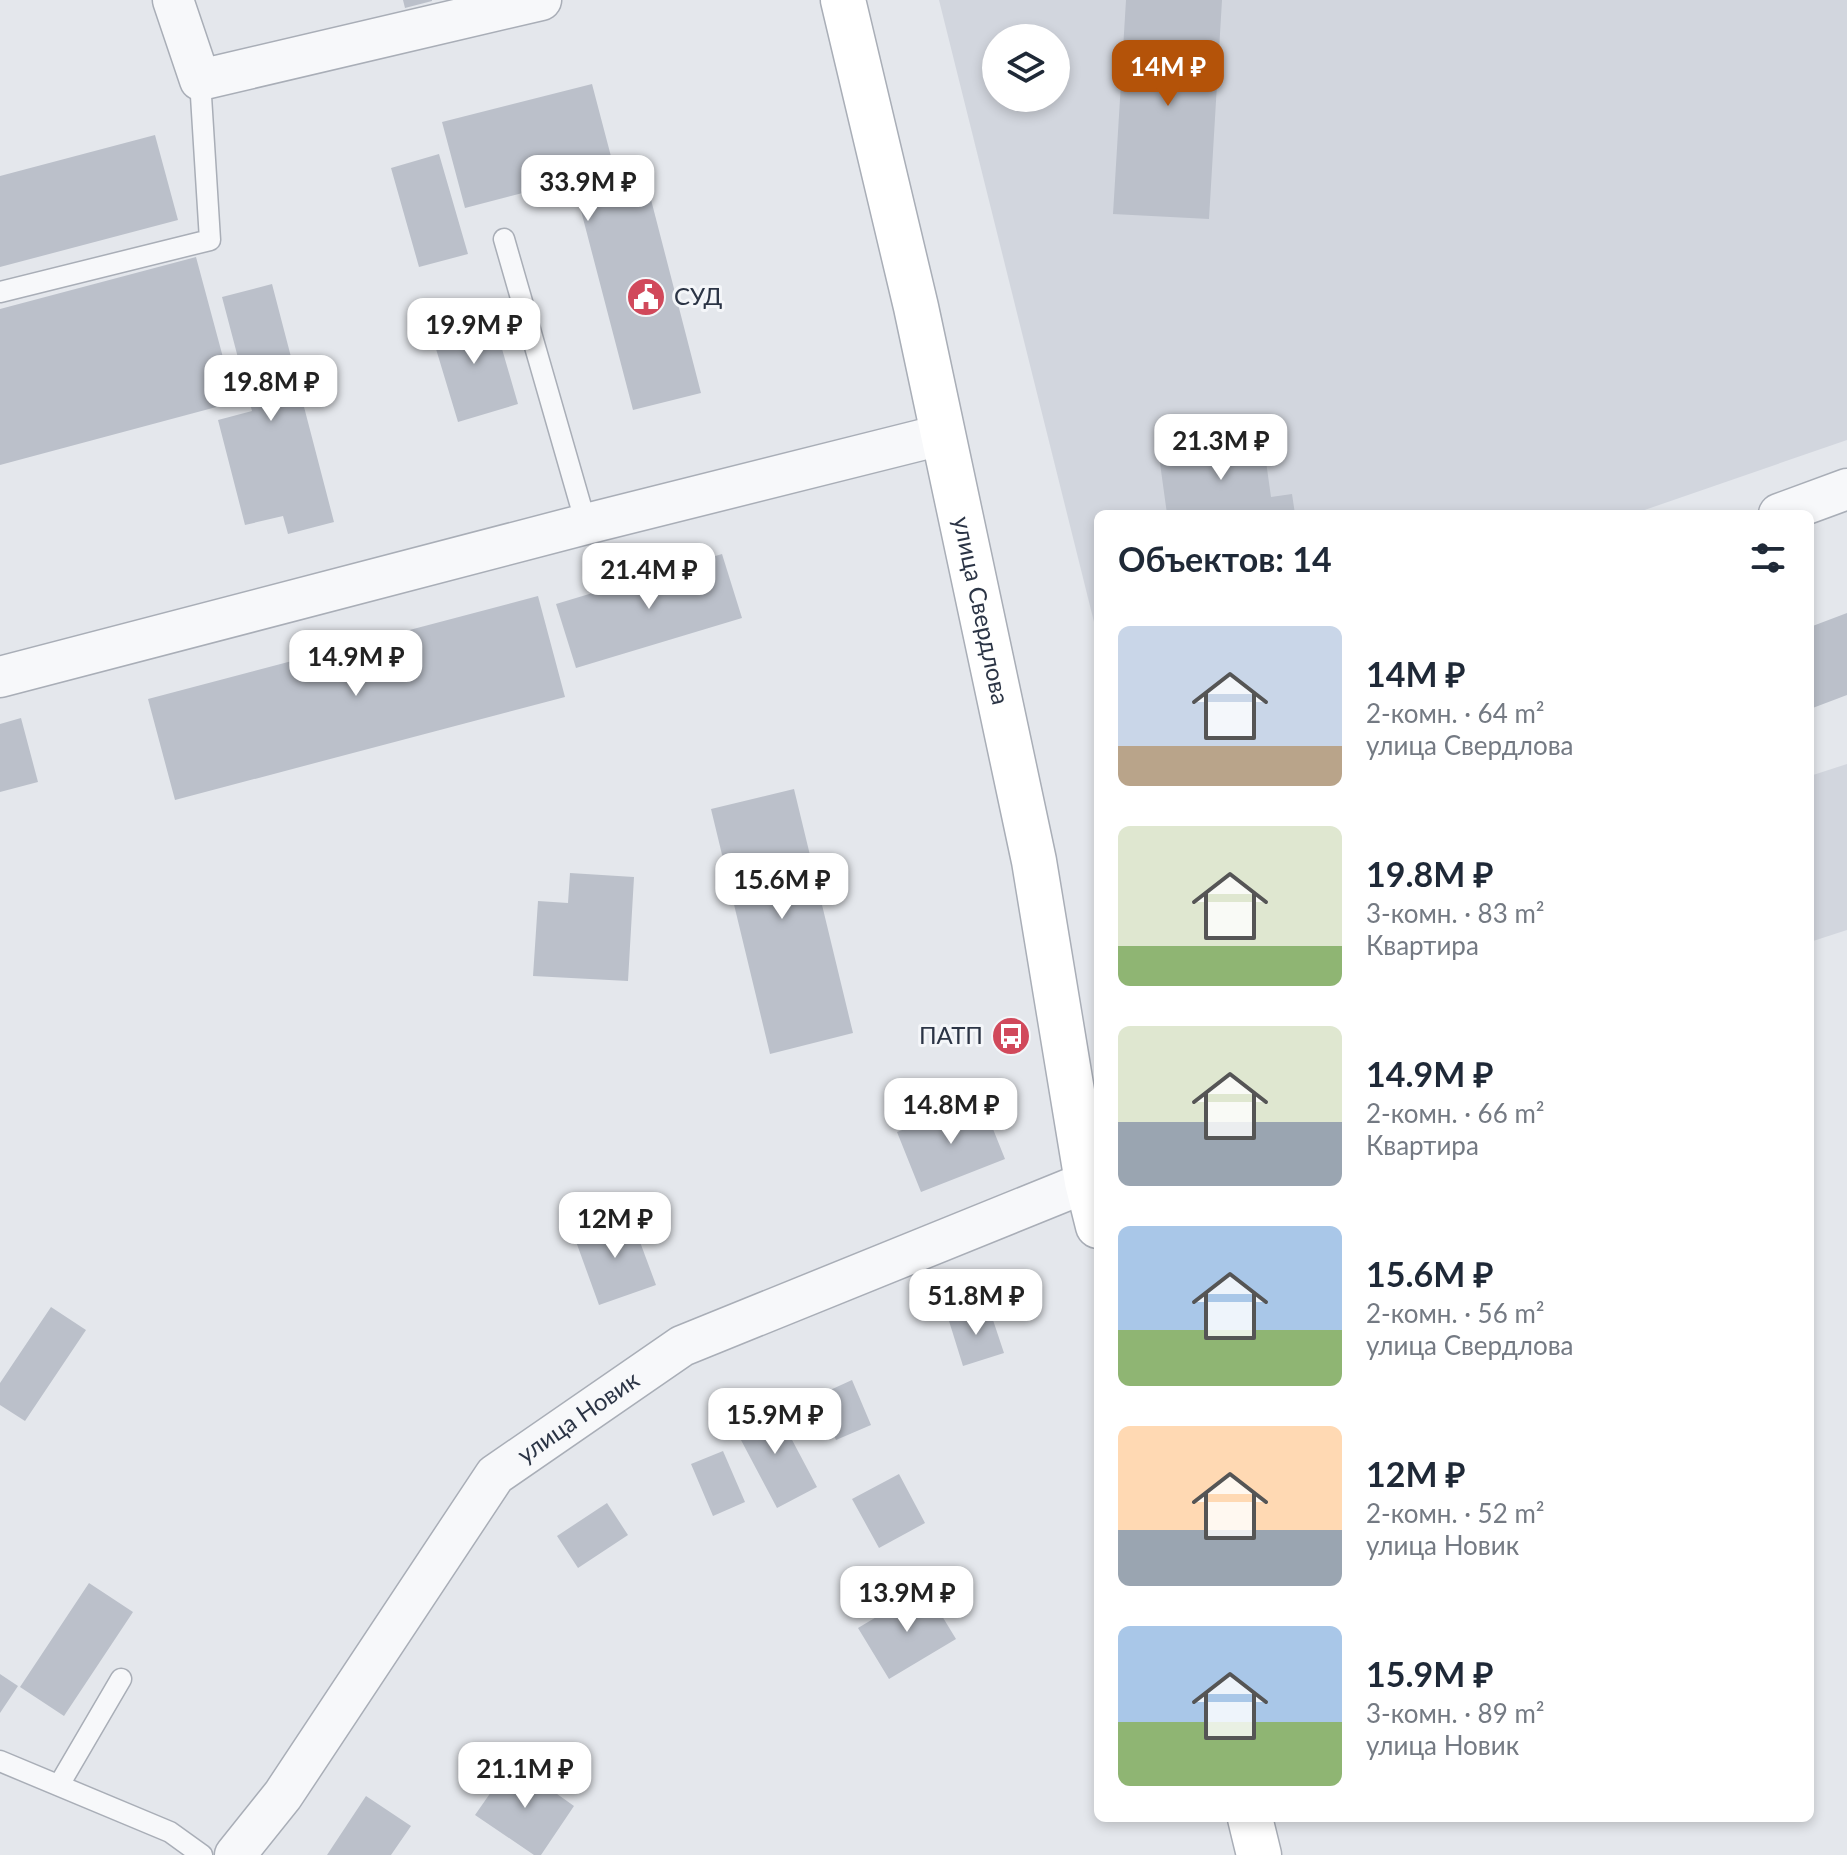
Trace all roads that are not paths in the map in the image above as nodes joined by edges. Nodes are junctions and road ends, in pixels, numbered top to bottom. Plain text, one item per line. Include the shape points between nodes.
1 (173, 0) edge
2 (541, 0) edge
3 (843, 0) edge
4 (200, 80) junction
5 (504, 239) dead end
6 (0, 292) edge
7 (941, 435) junction
8 (1847, 489) edge
9 (1790, 510) edge
10 (586, 524) junction
11 (0, 677) edge
12 (1092, 1173) edge
13 (121, 1679) dead end
14 (0, 1761) edge
15 (59, 1785) junction
16 (1251, 1822) edge
17 (202, 1855) edge
18 (235, 1855) edge
19 (1259, 1855) edge

1 - 4 street
2 - 4 street
3 - 7 main road, улица Свердлова
4 - 6 lane via 210,240
5 - 10 lane
7 - 10 street
7 - 12 main road, улица Свердлова via 1034,861
8 - 9 street
10 - 11 street
12 - 18 street, улица Новик via 682,1346 495,1475 283,1795
13 - 15 lane
14 - 15 lane
15 - 17 lane via 170,1832
16 - 19 main road

